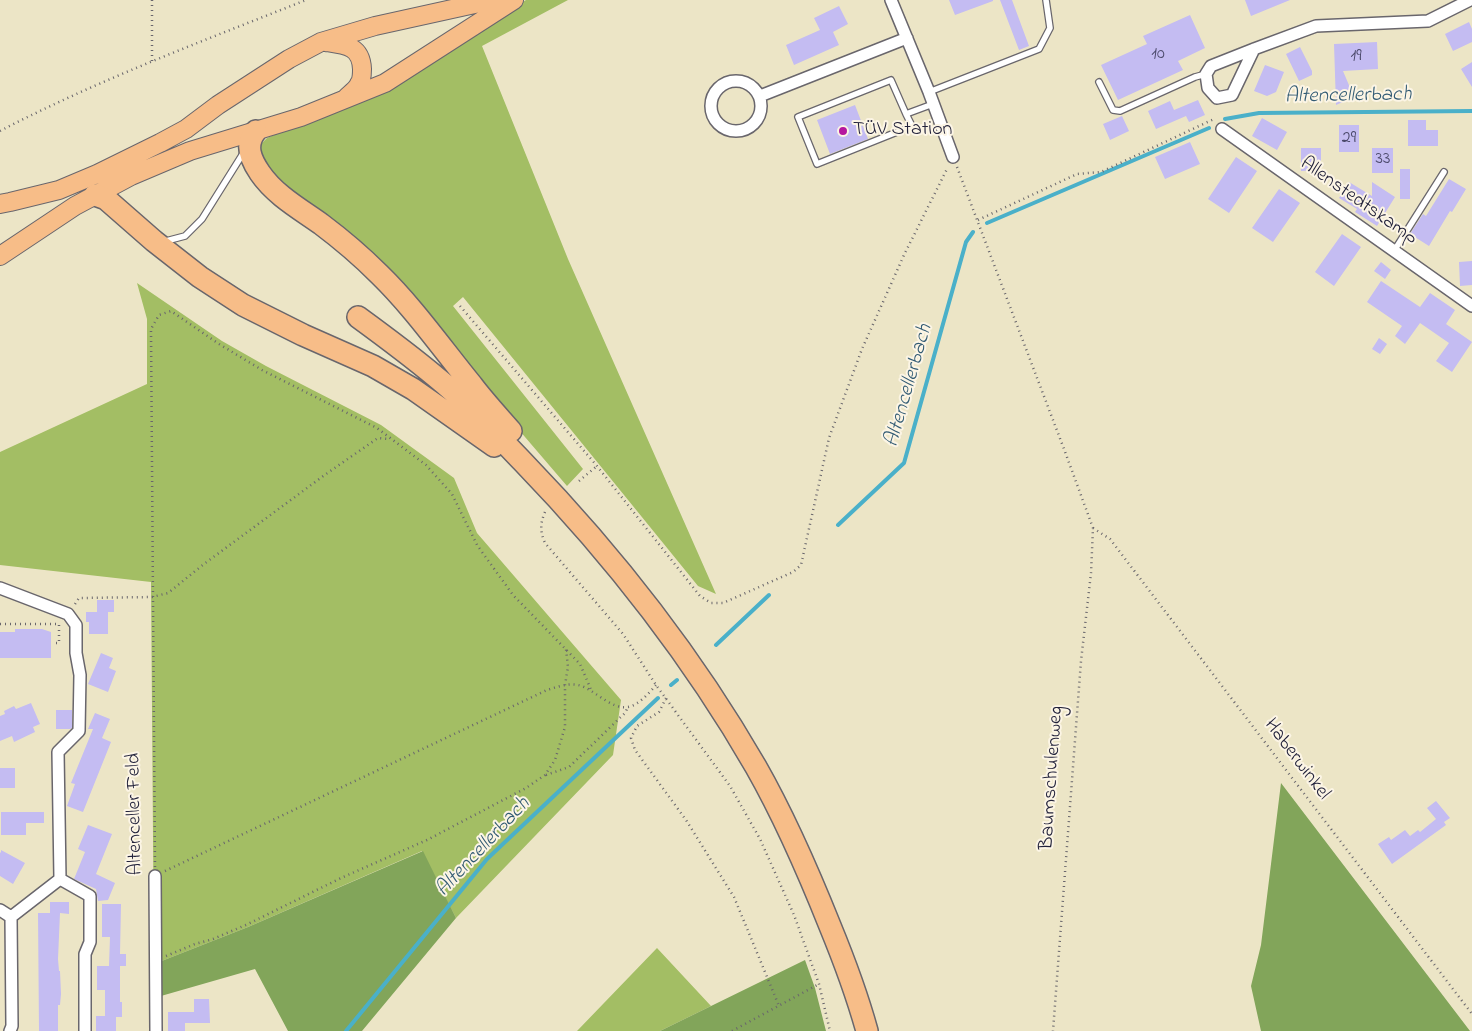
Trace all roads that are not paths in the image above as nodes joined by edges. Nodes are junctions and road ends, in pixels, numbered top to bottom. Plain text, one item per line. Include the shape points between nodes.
1 (493, 0) edge
2 (514, 0) edge
3 (892, 0) edge
4 (1046, 0) edge
5 (1470, 0) edge
6 (1472, 3) edge
7 (907, 38) junction
8 (321, 42) junction
9 (1254, 49) junction
10 (1206, 74) junction
11 (1100, 82) dead end
12 (929, 92) junction
13 (760, 96) junction
14 (344, 100) junction
15 (933, 104) junction
16 (906, 114) junction
17 (1222, 129) road end
18 (252, 138) junction
19 (953, 157) road end
20 (1444, 172) dead end
21 (95, 194) junction
22 (0, 204) edge
23 (154, 241) junction
24 (1394, 251) junction
25 (0, 256) edge
26 (1472, 306) edge
27 (358, 317) dead end
28 (535, 475) junction
29 (577, 520) junction
30 (0, 588) edge
31 (155, 876) road end
32 (60, 879) junction
33 (0, 910) edge
34 (11, 917) junction
35 (10, 1031) edge
36 (84, 1031) edge
37 (156, 1031) edge
38 (868, 1031) edge

1 - 8 main road via 375,26
2 - 14 main road via 385,83
3 - 7 street
4 - 12 lane via 1050,28 1039,48
5 - 6 lane
5 - 9 street via 1428,21 1316,26
7 - 12 street
7 - 13 street
8 - 14 main road via 350,47 357,51 362,62 359,84
8 - 22 main road via 289,59 160,143 59,190
9 - 10 street via 1211,66
9 - 10 street via 1232,96 1217,98 1208,88
10 - 11 lane via 1120,111 1113,110
12 - 15 street
13 - 13 street via 746,82 726,82 713,96 713,116 727,129 746,129 760,115
14 - 18 main road
15 - 16 lane
15 - 19 street
16 - 16 lane via 912,126 817,164 798,116 891,80
17 - 24 street, Allenstedtskamp
18 - 21 main road via 190,151
18 - 23 lane via 192,230 169,242
18 - 29 highway via 250,153 269,184 359,256 414,312 479,394 570,494
20 - 24 lane
21 - 23 highway via 106,199
21 - 25 main road
23 - 28 highway via 243,305 373,366 413,389
24 - 26 street, Allenstedtskamp
27 - 28 highway via 438,378
28 - 29 highway
29 - 38 highway via 673,641 756,767 814,885
30 - 32 street via 68,614 76,625 80,675 79,731 58,752
31 - 37 street, Altenceller Feld
32 - 34 street
32 - 36 street via 90,896
33 - 34 street
34 - 35 street

